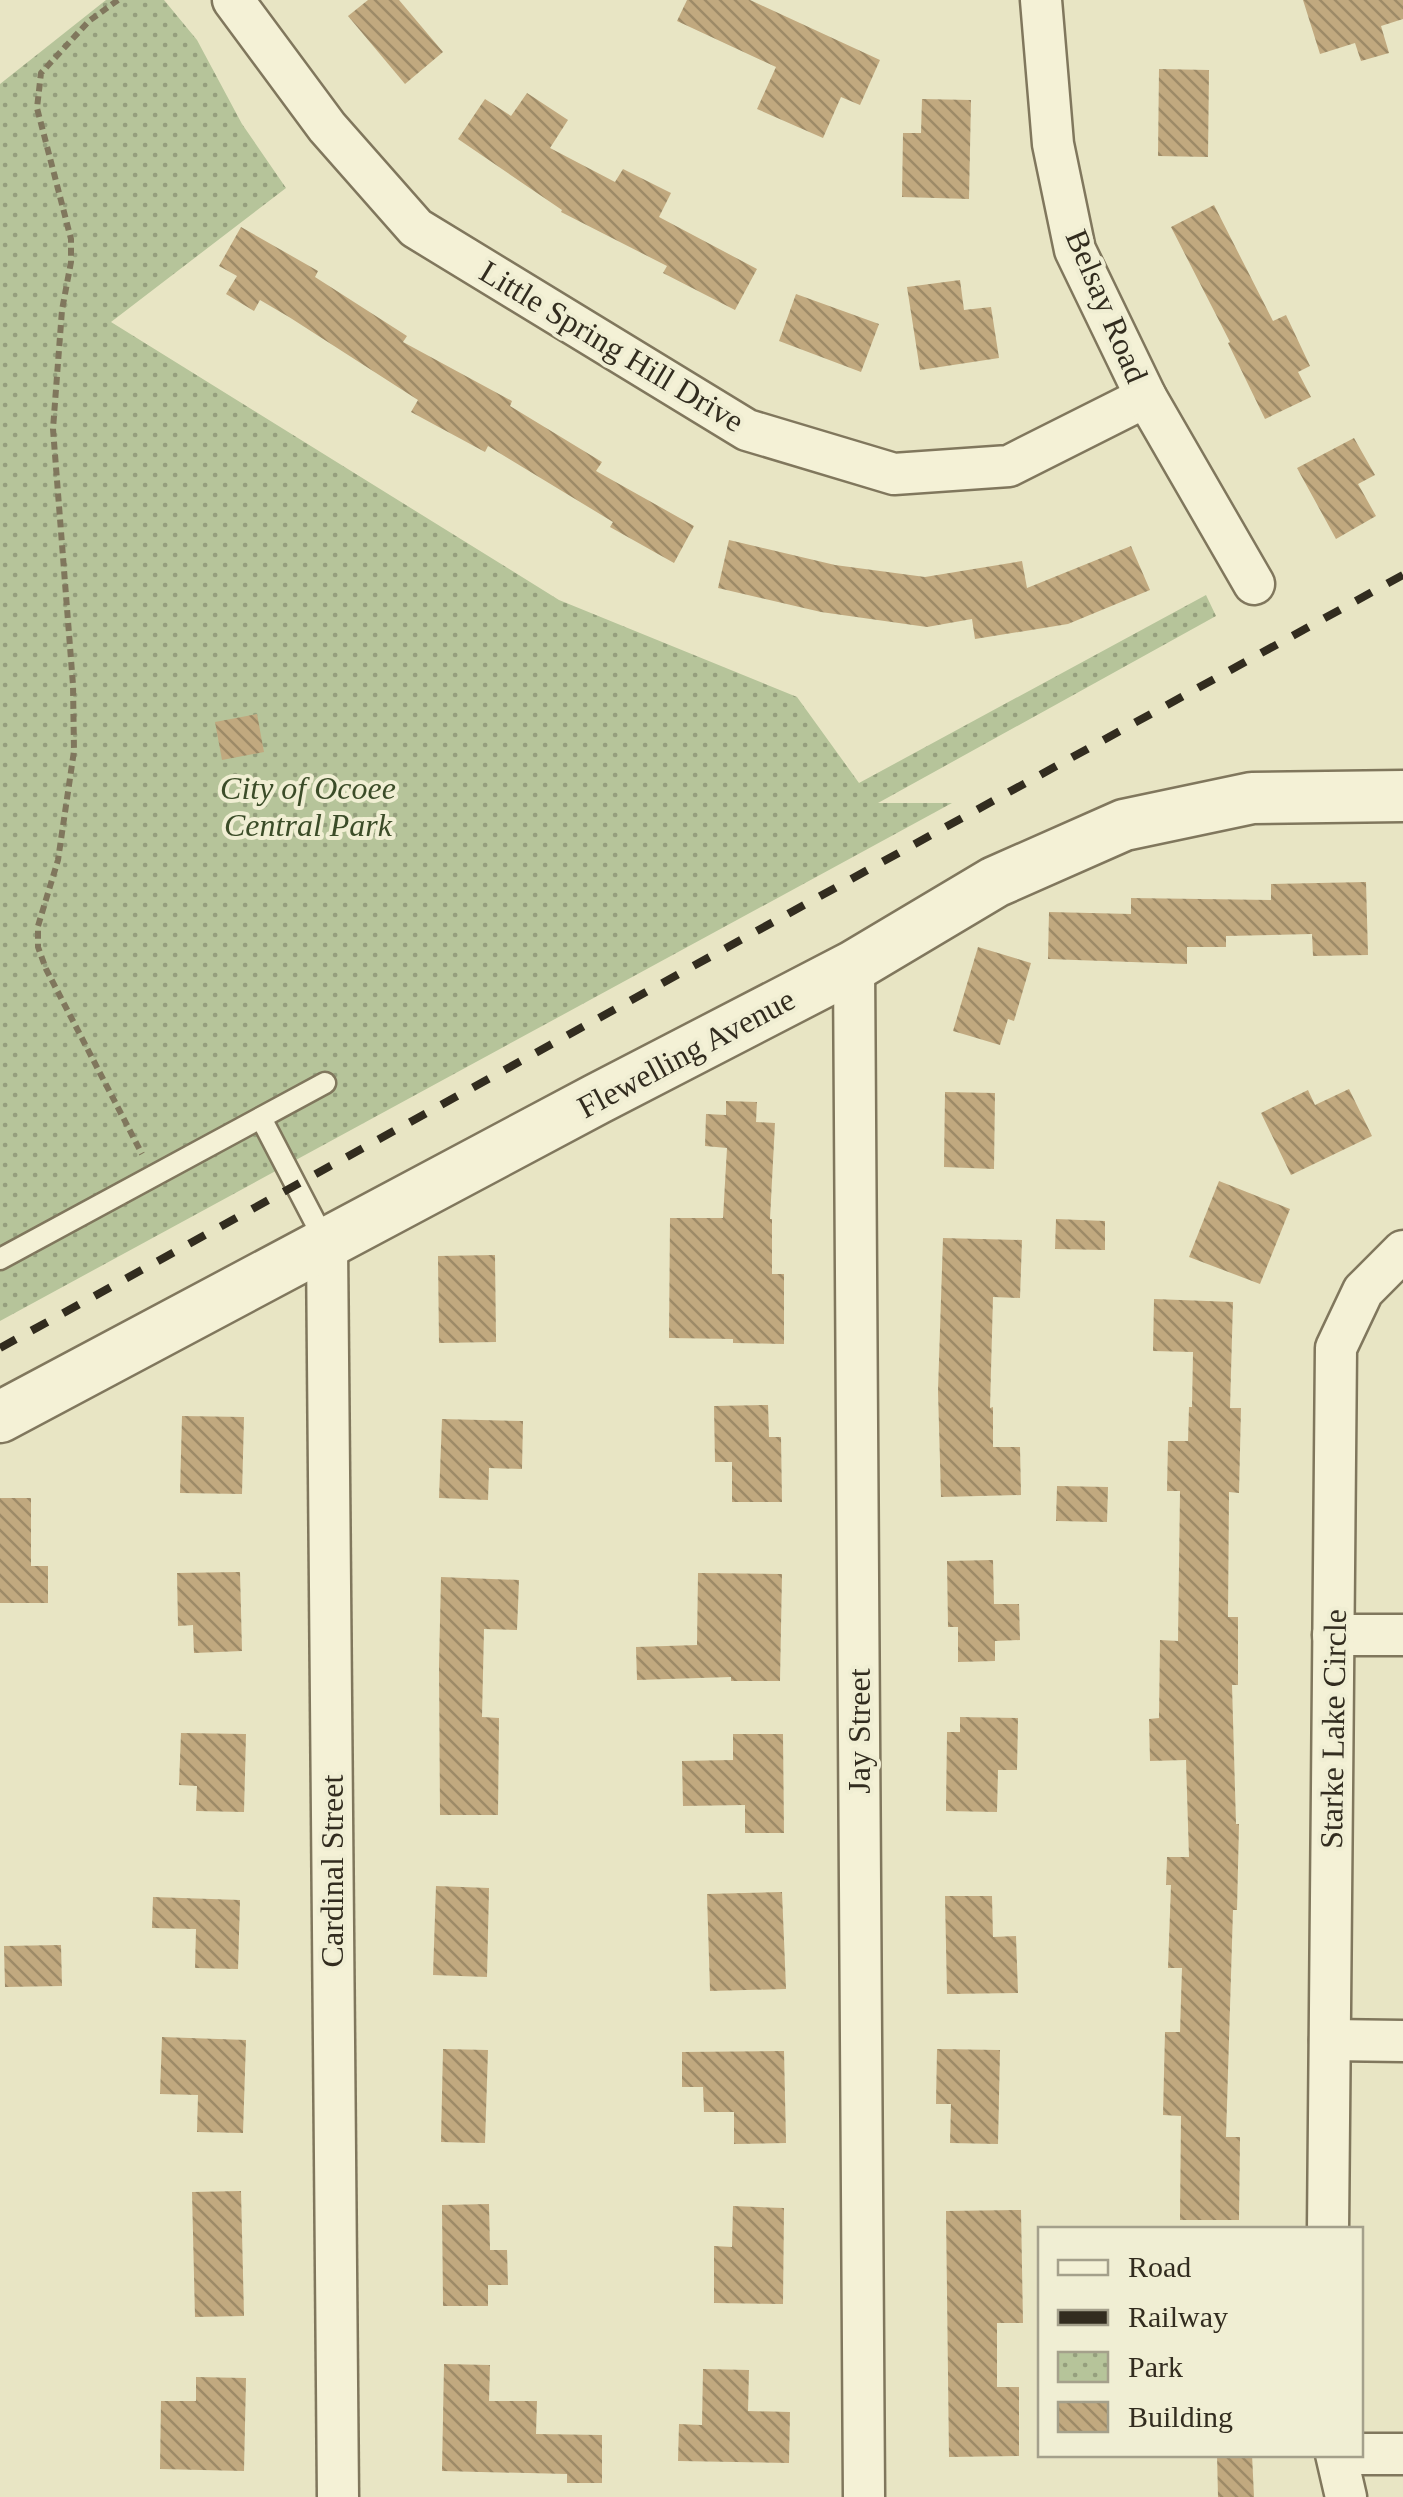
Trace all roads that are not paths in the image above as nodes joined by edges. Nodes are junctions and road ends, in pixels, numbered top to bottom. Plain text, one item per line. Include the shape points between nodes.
1 (233, 0) edge
2 (1041, 0) edge
3 (1146, 396) junction
4 (1254, 584) dead end
5 (1403, 796) edge
6 (854, 966) junction
7 (325, 1083) dead end
8 (261, 1118) junction
9 (327, 1244) junction
10 (1403, 1251) edge
11 (0, 1260) edge
12 (0, 1417) edge
13 (1334, 1635) junction
14 (1403, 1635) edge
15 (1330, 2040) junction
16 (1403, 2041) edge
17 (1328, 2227) edge
18 (1363, 2454) edge
19 (1403, 2454) edge
20 (1337, 2457) edge
21 (338, 2497) edge
22 (864, 2497) edge
23 (1346, 2497) edge

1 - 3 street, Little Spring Hill Drive via 327,127 416,228 748,430 894,474 1009,466
2 - 3 street, Belsay Road via 1053,144 1075,250
3 - 4 street, Belsay Road
5 - 6 street, Flewelling Avenue via 1252,798 1124,825 995,882
6 - 9 street, Flewelling Avenue
6 - 22 street, Jay Street
7 - 8 lane
8 - 9 lane
8 - 11 lane
9 - 12 street, Flewelling Avenue
9 - 21 street, Cardinal Street
10 - 13 street, Starke Lake Circle via 1363,1291 1336,1348
13 - 14 street
13 - 15 street, Starke Lake Circle
15 - 16 street
15 - 17 street, Starke Lake Circle
18 - 19 street
20 - 23 street

